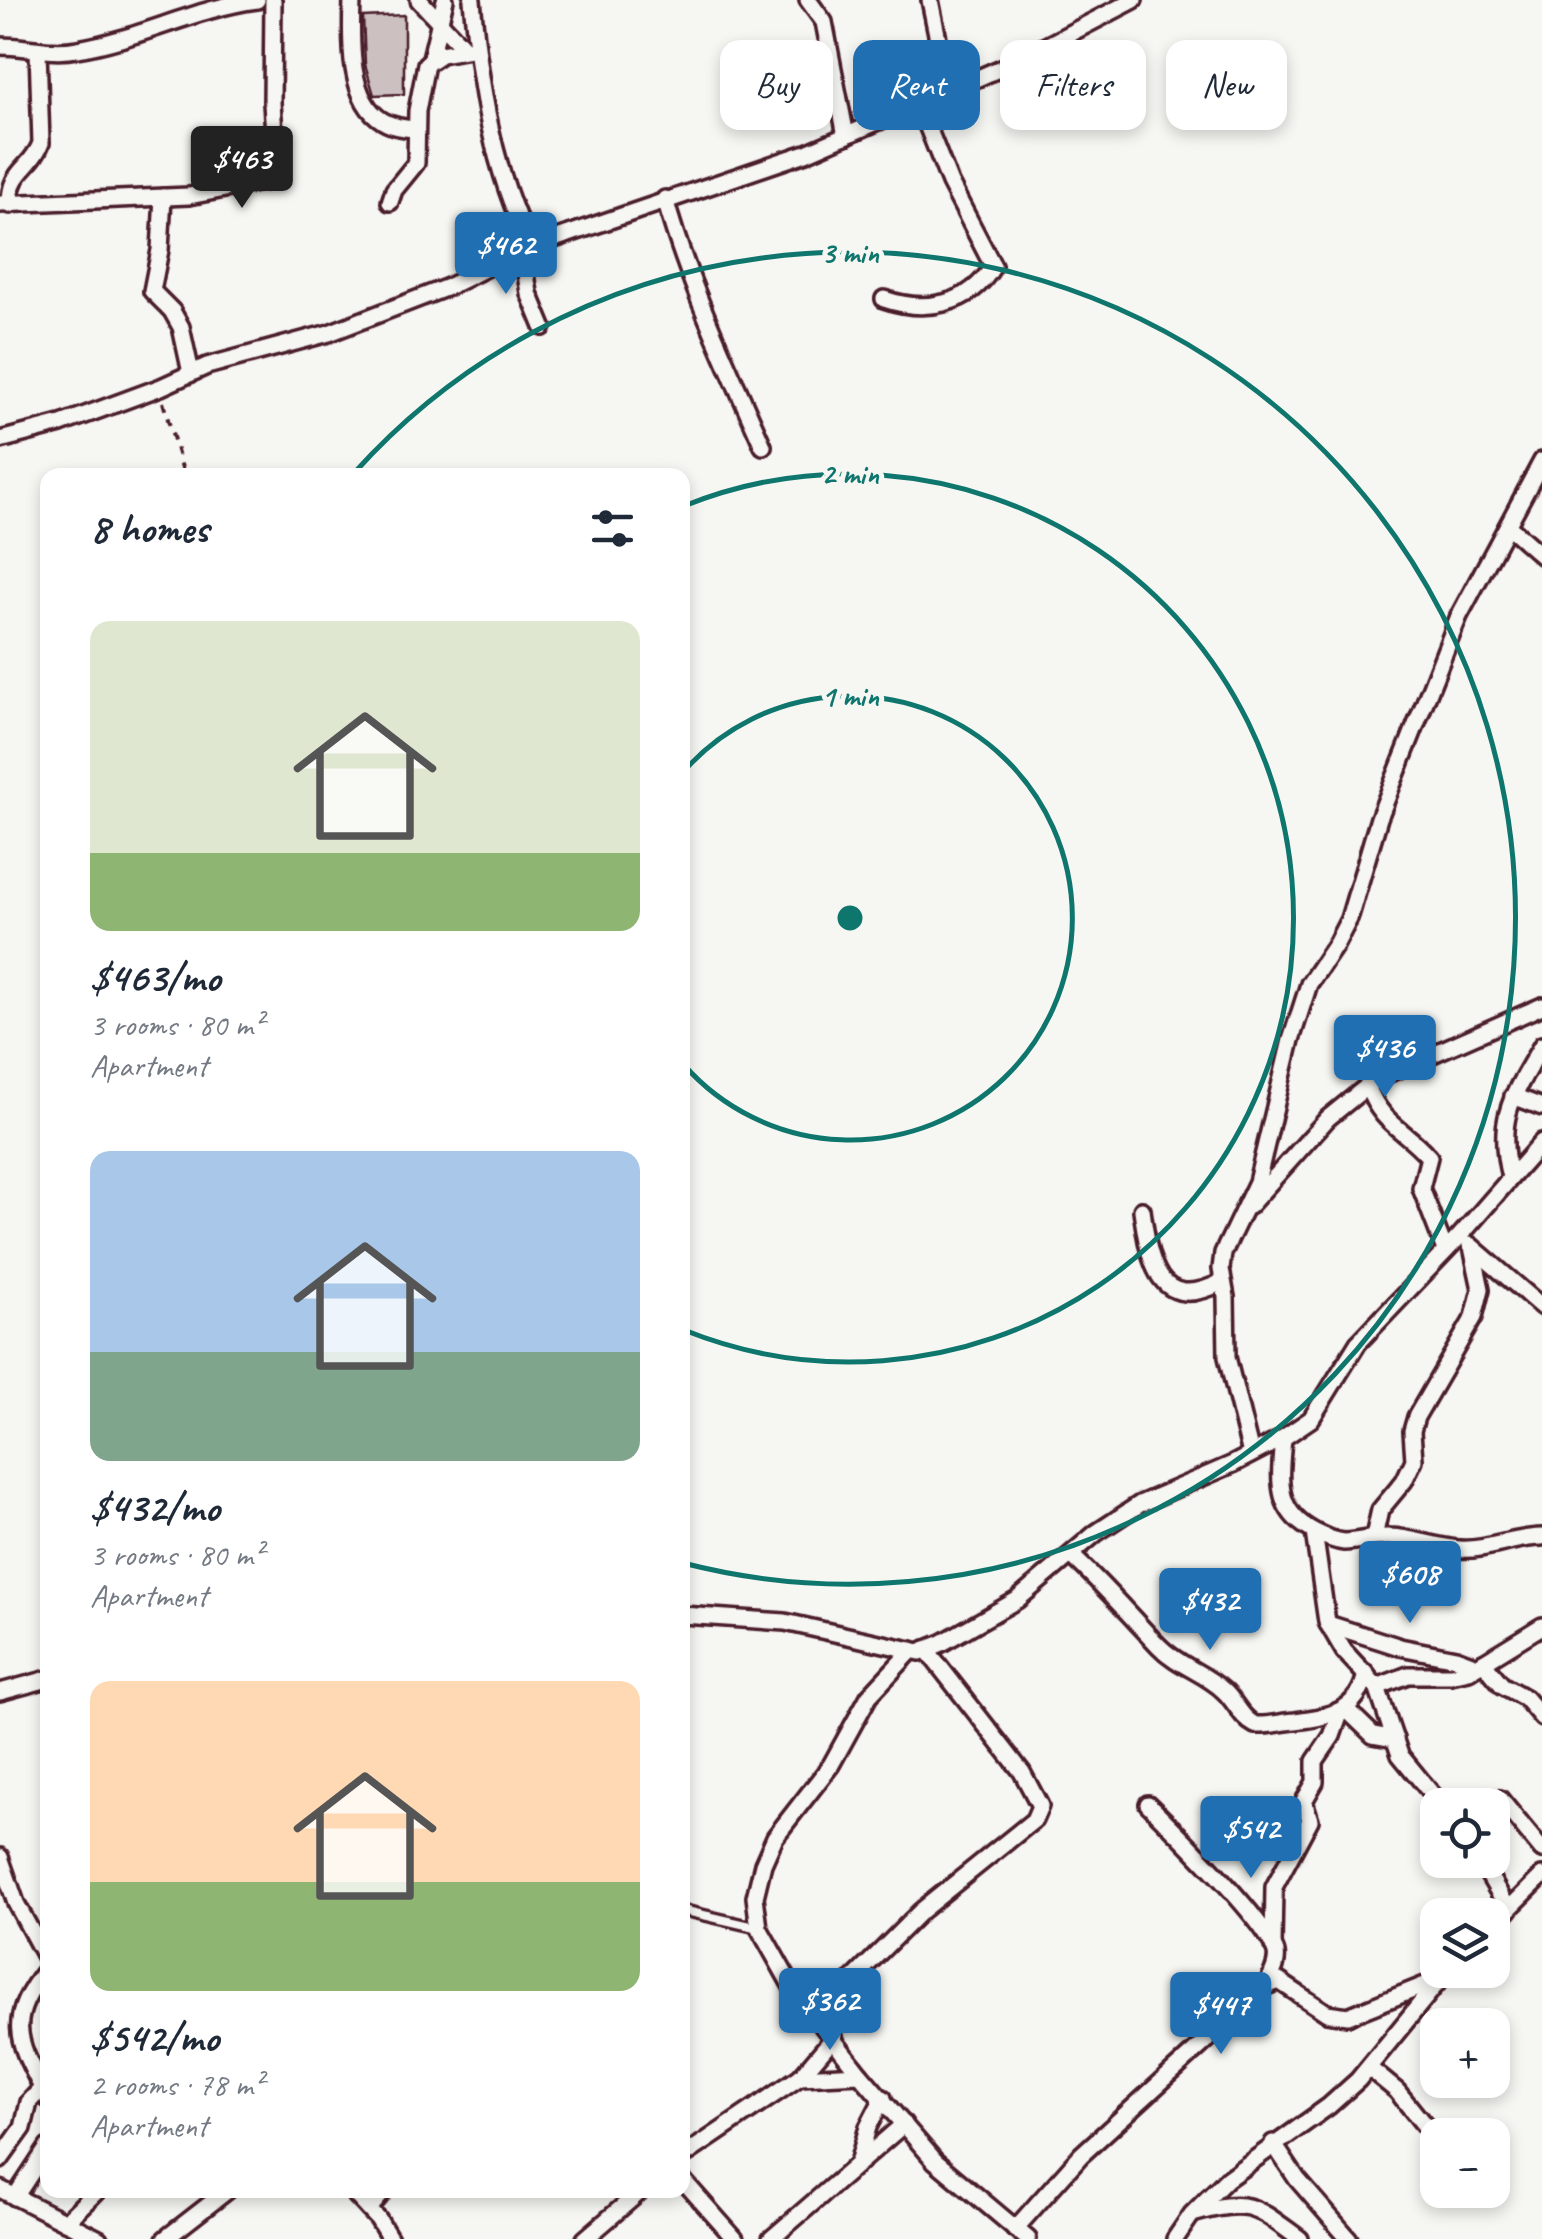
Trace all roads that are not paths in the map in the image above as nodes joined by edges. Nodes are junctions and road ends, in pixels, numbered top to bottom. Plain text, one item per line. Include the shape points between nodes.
1 (257, 0) edge
2 (273, 0) edge
3 (352, 0) edge
4 (420, 0) edge
5 (445, 0) edge
6 (472, 0) edge
7 (808, 0) edge
8 (930, 0) edge
9 (1134, 0) edge
10 (438, 20) junction
11 (938, 40) edge
12 (0, 46) edge
13 (471, 48) junction
14 (38, 50) junction
15 (431, 58) junction
16 (980, 78) edge
17 (415, 129) junction
18 (860, 130) edge
19 (929, 130) edge
20 (846, 136) junction
21 (162, 197) junction
22 (665, 200) junction
23 (390, 202) dead end
24 (5, 205) edge
25 (526, 248) junction
26 (884, 300) dead end
27 (543, 327) dead end
28 (191, 373) junction
29 (0, 440) edge
30 (763, 446) dead end
31 (1542, 462) edge
32 (1508, 526) junction
33 (1542, 556) edge
34 (1542, 1006) edge
35 (1542, 1045) edge
36 (1367, 1086) junction
37 (1513, 1096) junction
38 (1542, 1107) edge
39 (1542, 1142) edge
40 (1510, 1178) junction
41 (1142, 1210) dead end
42 (1242, 1212) junction
43 (1465, 1242) junction
44 (1446, 1250) junction
45 (1222, 1282) junction
46 (1542, 1306) edge
47 (1283, 1438) junction
48 (1252, 1454) junction
49 (1314, 1532) junction
50 (1374, 1537) junction
51 (1542, 1537) edge
52 (1070, 1555) junction
53 (690, 1616) edge
54 (1328, 1624) junction
55 (1542, 1626) edge
56 (919, 1650) junction
57 (1480, 1664) junction
58 (1366, 1673) junction
59 (40, 1681) edge
60 (1377, 1687) junction
61 (0, 1692) edge
62 (1343, 1709) junction
63 (1542, 1718) edge
64 (1395, 1740) junction
65 (1427, 1788) edge
66 (1148, 1804) dead end
67 (1510, 1811) edge
68 (1542, 1850) edge
69 (0, 1857) edge
70 (1542, 1876) edge
71 (1510, 1909) edge
72 (690, 1912) edge
73 (760, 1928) junction
74 (1273, 1946) junction
75 (40, 1949) edge
76 (40, 1976) edge
77 (1268, 1983) junction
78 (1420, 1984) edge
79 (1433, 1988) edge
80 (816, 2016) junction
81 (834, 2037) junction
82 (1369, 2068) junction
83 (860, 2074) junction
84 (800, 2078) junction
85 (40, 2084) edge
86 (40, 2096) edge
87 (883, 2098) junction
88 (1420, 2120) edge
89 (904, 2124) junction
90 (1273, 2144) junction
91 (690, 2152) edge
92 (40, 2156) edge
93 (0, 2160) edge
94 (858, 2163) junction
95 (690, 2188) edge
96 (7, 2193) edge
97 (90, 2198) edge
98 (212, 2198) edge
99 (358, 2198) edge
100 (378, 2198) edge
101 (633, 2198) edge
102 (368, 2209) junction
103 (1192, 2214) junction
104 (65, 2222) junction
105 (1021, 2234) edge
106 (100, 2239) edge
107 (165, 2239) edge
108 (390, 2239) edge
109 (585, 2239) edge
110 (735, 2239) edge
111 (772, 2239) edge
112 (1175, 2239) edge
113 (1300, 2239) edge
114 (1349, 2239) edge

1 - 14 street via 77,50
2 - 21 street via 273,174 242,188
3 - 17 street via 355,69 364,99 380,120
4 - 10 street
5 - 10 street
6 - 13 street
7 - 20 street via 824,22
8 - 11 street
9 - 16 street
10 - 13 street
10 - 15 street
12 - 14 street
13 - 15 street
13 - 25 street via 495,158
14 - 24 street via 41,143 12,180
15 - 17 street
17 - 23 street via 416,163
18 - 20 street
19 - 26 street via 993,266 986,280 929,308
20 - 22 street
21 - 24 street
21 - 28 street via 152,291 180,327
22 - 25 street
22 - 30 street via 711,334
25 - 27 street via 529,293
25 - 28 street via 448,288
28 - 29 street via 61,424
31 - 32 street
32 - 33 street
32 - 42 street via 1441,658 1378,818 1348,919 1309,984 1257,1182
34 - 36 street
35 - 37 street
36 - 42 street via 1328,1118
36 - 44 street via 1383,1118 1429,1157 1422,1188
37 - 38 street
37 - 40 street via 1504,1120
39 - 40 street
40 - 43 street
41 - 45 street via 1147,1244 1166,1285 1188,1294
42 - 45 street via 1223,1253
43 - 44 street
43 - 46 street
43 - 50 street via 1480,1289 1474,1317 1416,1416 1414,1460 1380,1510
44 - 47 street via 1358,1343 1311,1419
45 - 48 street via 1227,1358
47 - 48 street
47 - 49 street via 1282,1496 1290,1514
48 - 52 street via 1140,1504
49 - 50 street via 1344,1542
49 - 54 street
50 - 51 street via 1458,1549
52 - 56 street via 1017,1600
52 - 62 street via 1160,1647 1224,1691 1246,1720 1261,1726
53 - 56 street via 786,1622
54 - 57 street
54 - 58 street
55 - 57 street
56 - 73 street via 869,1696 831,1765 776,1837 755,1897
56 - 80 street via 1022,1772 1040,1806 1034,1820 921,1911
57 - 60 street
57 - 63 street
58 - 60 street
58 - 62 street via 1359,1695
59 - 61 street
60 - 64 street
62 - 64 street via 1374,1735
62 - 74 street via 1315,1761 1304,1801 1310,1820 1305,1834 1274,1887
64 - 65 street
66 - 74 street
67 - 68 street
69 - 75 street
70 - 71 street
72 - 73 lane
73 - 80 street
74 - 77 street via 1276,1965
76 - 85 street via 17,2021
77 - 78 street via 1286,1984 1327,2013 1348,2016
77 - 105 street via 1082,2155
79 - 82 street
80 - 81 street
81 - 83 street
81 - 84 street
82 - 88 street
82 - 90 street
83 - 84 street
83 - 87 street
84 - 91 street
86 - 93 street via 29,2102 24,2128
87 - 89 street
87 - 94 street
89 - 94 street
89 - 105 street via 935,2161
90 - 103 street
90 - 114 street
92 - 96 street
94 - 111 street
95 - 110 street
96 - 104 street
97 - 104 street
98 - 107 street
99 - 102 street
100 - 102 street
101 - 109 street
102 - 108 street
103 - 112 street
103 - 113 street via 1245,2204
104 - 106 street

